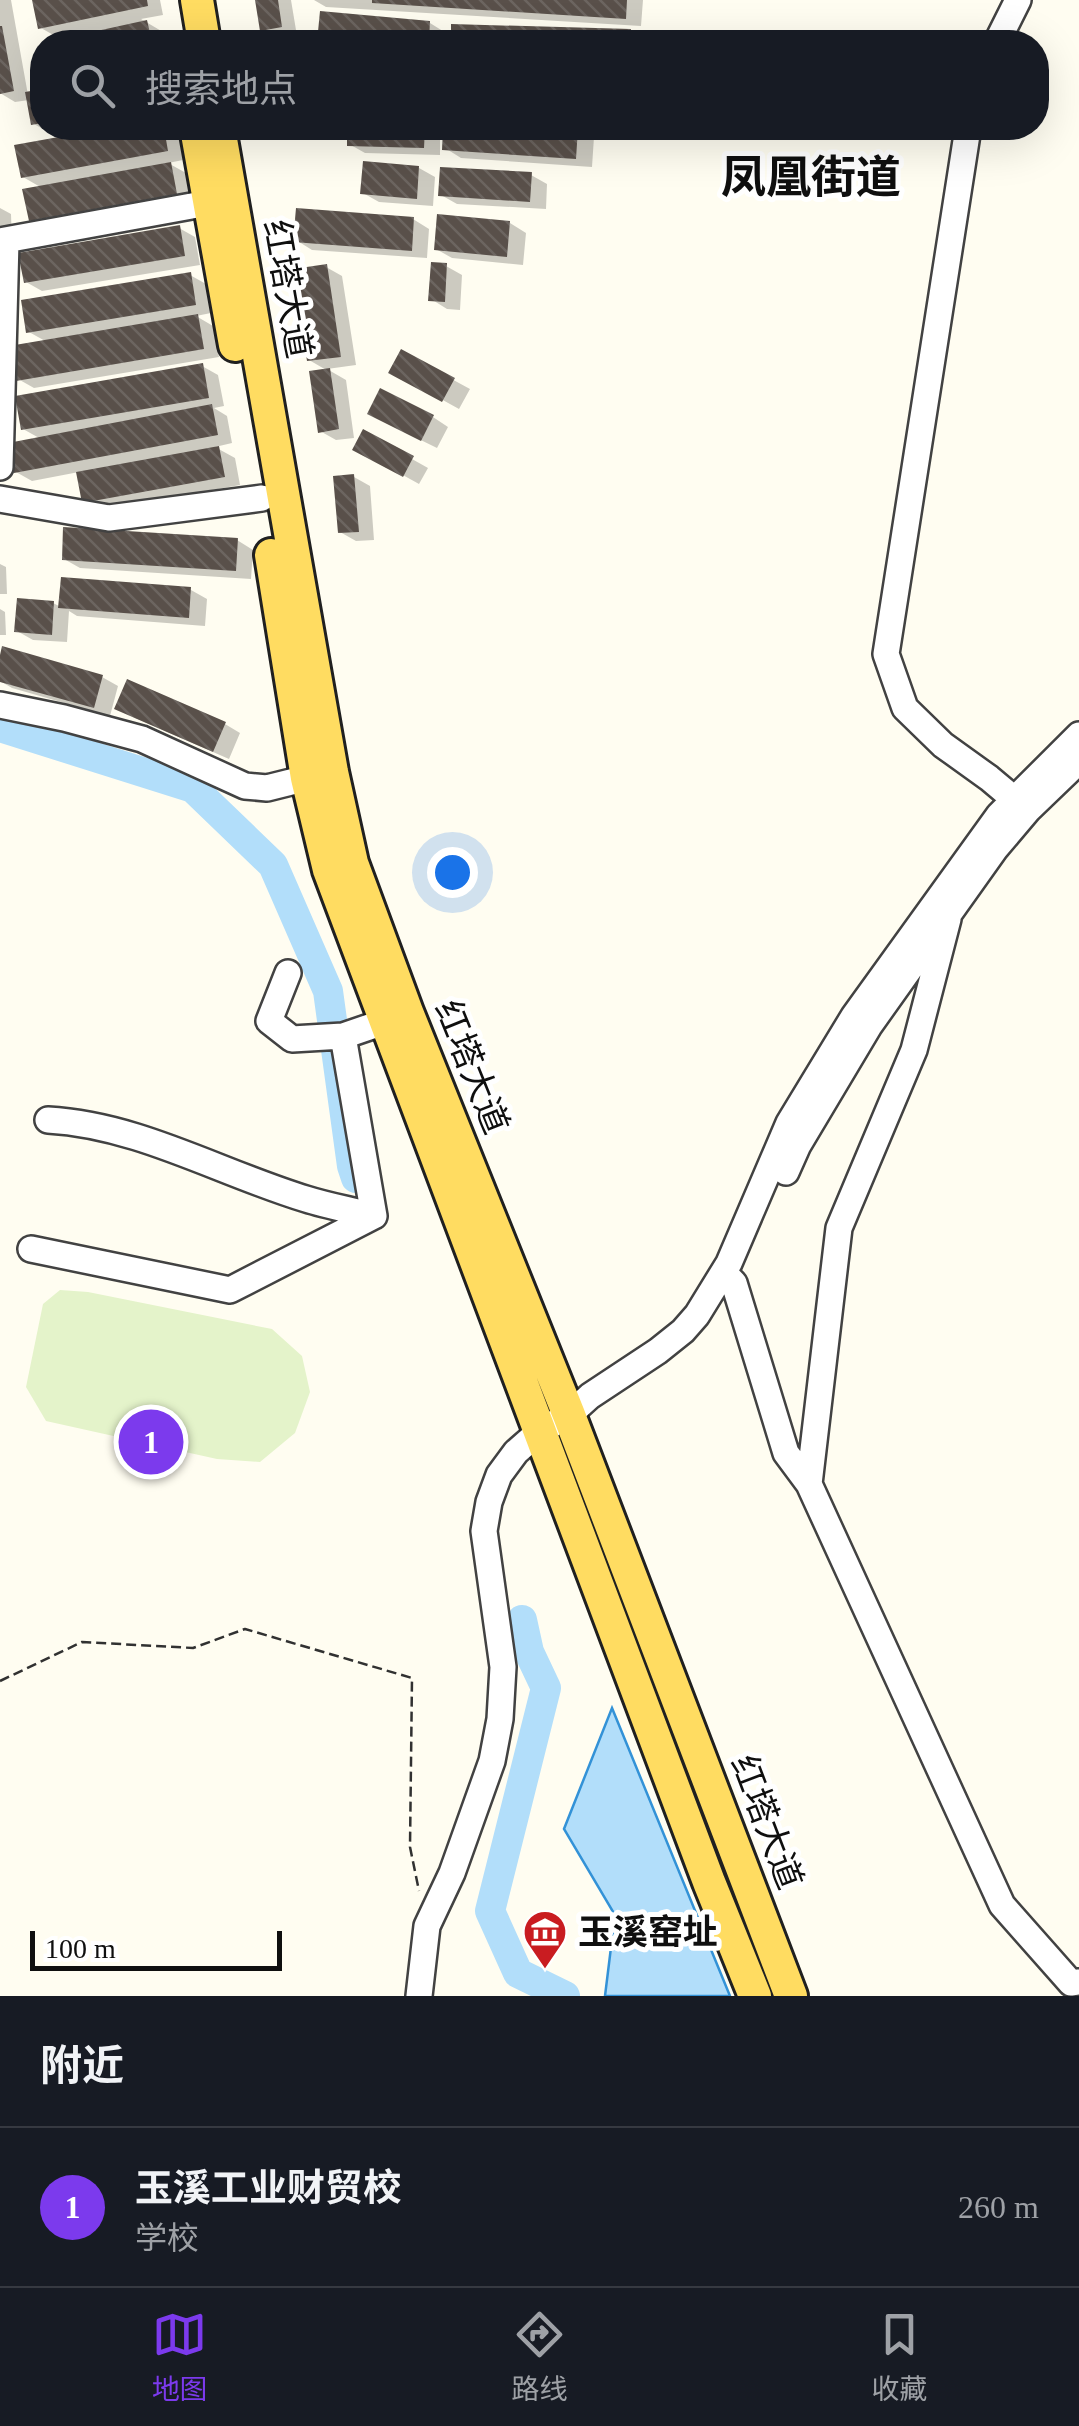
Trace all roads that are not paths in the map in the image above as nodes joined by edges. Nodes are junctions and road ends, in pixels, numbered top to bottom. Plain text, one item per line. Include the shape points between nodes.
1 (174, 0) edge
2 (196, 0) edge
3 (1018, 0) edge
4 (180, 30) edge
5 (202, 30) edge
6 (1003, 30) edge
7 (198, 140) edge
8 (221, 140) edge
9 (966, 140) edge
10 (208, 202) junction
11 (3, 241) edge
12 (0, 467) edge
13 (262, 498) junction
14 (0, 499) edge
15 (0, 705) edge
16 (1079, 735) edge
17 (1079, 760) edge
18 (307, 778) junction
19 (1021, 805) junction
20 (948, 919) junction
21 (288, 973) dead end
22 (865, 1016) junction
23 (384, 1022) junction
24 (334, 1036) junction
25 (914, 1050) junction
26 (48, 1120) dead end
27 (374, 1216) junction
28 (31, 1248) dead end
29 (729, 1278) junction
30 (569, 1415) junction
31 (540, 1431) junction
32 (808, 1484) junction
33 (1079, 1982) edge
34 (419, 1996) edge
35 (755, 1996) edge
36 (791, 1996) edge

1 - 4 main road
2 - 5 main road
3 - 6 street
7 - 10 main road, 红塔大道
8 - 30 main road, 红塔大道 via 352,864
9 - 19 street via 886,654 905,708
10 - 11 street
10 - 13 main road, 红塔大道
11 - 12 street
13 - 14 street via 109,518
13 - 18 main road, 红塔大道
15 - 18 street via 142,739 245,786
16 - 19 street
17 - 19 street
18 - 23 main road, 红塔大道 via 329,870
19 - 20 street
19 - 22 street via 999,815 974,848
20 - 22 street
20 - 25 street
21 - 24 street via 269,1021 292,1039
22 - 25 street via 886,1020
22 - 29 street
23 - 24 street
23 - 31 main road, 红塔大道
24 - 27 street
25 - 32 street via 839,1228
26 - 27 street via 80,1122 186,1153 305,1199
27 - 28 street via 230,1290
29 - 30 street via 700,1332 674,1355 597,1409
29 - 32 street via 786,1452
30 - 31 street
30 - 36 main road, 红塔大道
31 - 34 street via 499,1475 489,1502 484,1531 503,1667 500,1719 452,1873 426,1926
31 - 35 main road, 红塔大道
32 - 33 street via 1002,1905 1070,1983

